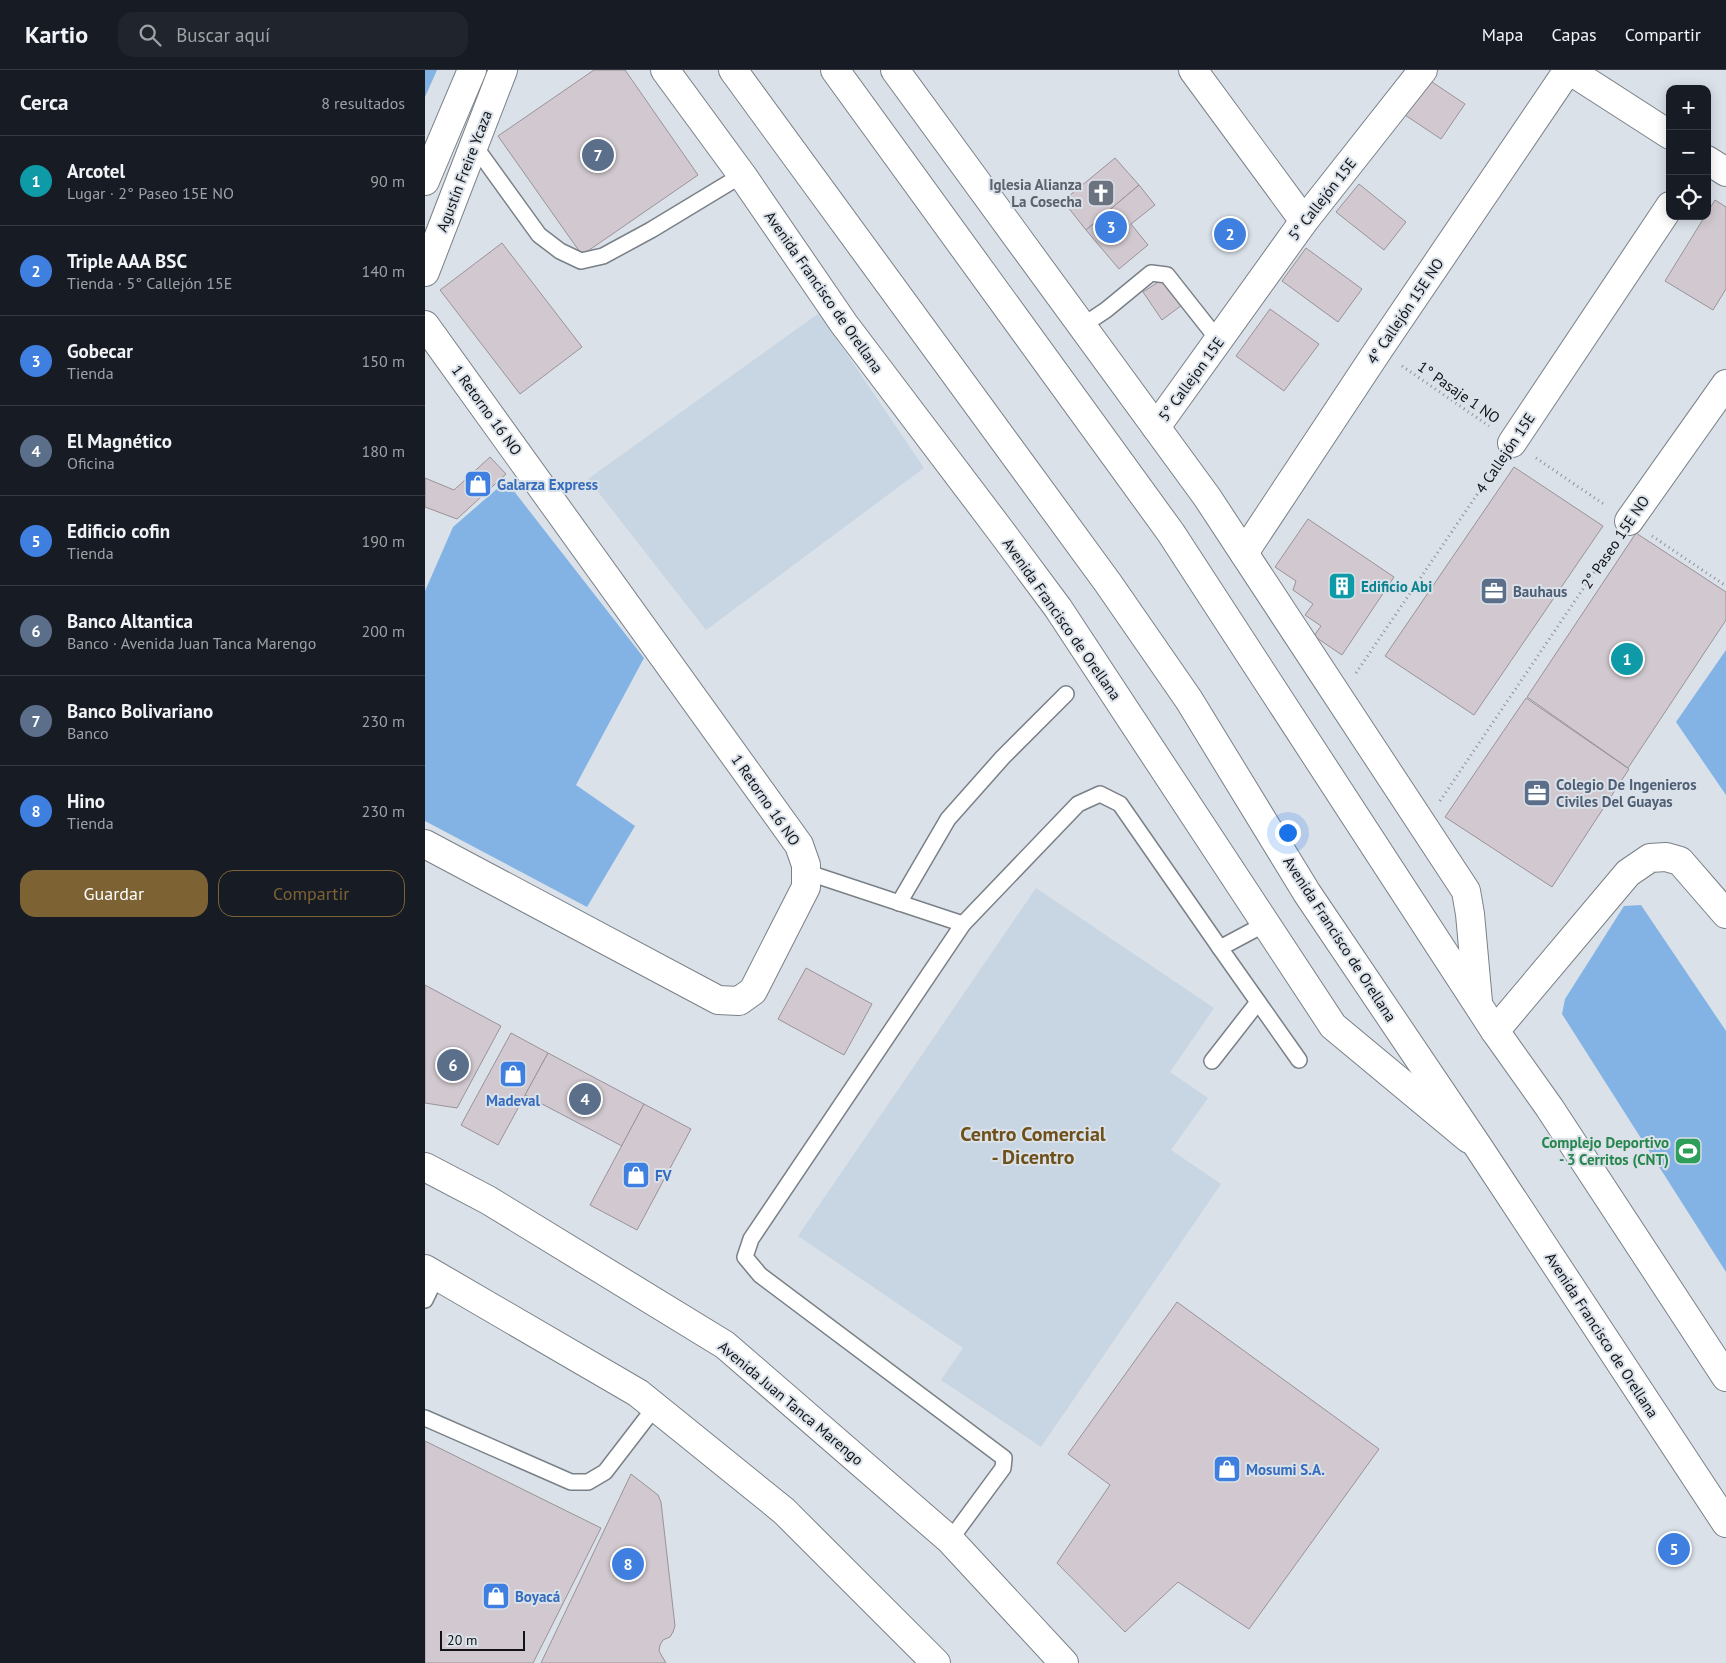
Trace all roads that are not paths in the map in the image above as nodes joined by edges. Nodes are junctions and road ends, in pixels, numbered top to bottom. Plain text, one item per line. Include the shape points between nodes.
1 (472, 70) edge
2 (503, 70) edge
3 (665, 70) edge
4 (733, 70) edge
5 (835, 70) edge
6 (895, 70) edge
7 (1193, 70) edge
8 (1423, 70) edge
9 (1569, 70) edge
10 (1666, 132) edge
11 (474, 145) junction
12 (1711, 163) edge
13 (1726, 172) edge
14 (742, 175) junction
15 (425, 181) edge
16 (1666, 212) edge
17 (1304, 222) junction
18 (425, 272) edge
19 (425, 325) edge
20 (1083, 326) junction
21 (1222, 336) junction
22 (1726, 384) edge
23 (1156, 428) junction
24 (1513, 442) road end
25 (1629, 521) road end
26 (1244, 553) junction
27 (1066, 694) dead end
28 (425, 844) edge
29 (806, 872) junction
30 (899, 903) junction
31 (1726, 914) edge
32 (963, 924) junction
33 (1265, 924) junction
34 (1220, 948) junction
35 (1258, 1002) junction
36 (1478, 1002) junction
37 (1495, 1031) junction
38 (1299, 1060) dead end
39 (1212, 1061) dead end
40 (1479, 1148) junction
41 (425, 1167) edge
42 (431, 1272) edge
43 (425, 1300) edge
44 (1726, 1377) edge
45 (655, 1407) junction
46 (425, 1418) edge
47 (1726, 1523) edge
48 (950, 1540) junction
49 (936, 1663) edge
50 (1064, 1663) edge

1 - 15 main road, Agustín Freire Ycaza
2 - 11 main road, Agustín Freire Ycaza
3 - 14 main road, Avenida Francisco de Orellana
4 - 40 main road, Avenida Francisco de Orellana via 1108,583 1189,700 1307,893
5 - 36 main road via 1171,534
6 - 20 main road
7 - 17 main road
8 - 17 main road, 5° Callejón 15E
9 - 10 main road
9 - 26 main road, 4° Callejón 15E NO
11 - 14 lane via 539,235 560,251 581,261 603,256
11 - 18 main road, Agustín Freire Ycaza
12 - 13 main road
14 - 33 main road, Avenida Francisco de Orellana via 844,324 1058,608
16 - 24 main road, 4 Callejón 15E
17 - 21 main road, 5° Callejón 15E
19 - 29 main road, 1 Retorno 16 NO via 799,846
20 - 21 lane via 1151,273 1167,275
20 - 23 main road
21 - 23 main road, 5° Callejon 15E
22 - 25 main road, 2° Paseo 15E NO
23 - 26 main road
26 - 36 main road via 1465,891
27 - 30 lane via 1003,757 948,819
28 - 29 main road, 1 Retorno 16 NO via 718,1000 739,1002 753,991 806,887
29 - 30 lane
30 - 32 lane
31 - 37 main road via 1680,860 1651,858 1628,873
32 - 34 lane via 1078,804 1099,794 1120,804
32 - 48 lane via 751,1239 745,1257 760,1275 1004,1458 1003,1468
33 - 34 lane
33 - 40 main road, Avenida Francisco de Orellana via 1333,1026
34 - 35 lane
35 - 38 lane
35 - 39 lane
36 - 37 main road
37 - 44 main road via 1549,1107
40 - 47 main road, Avenida Francisco de Orellana
41 - 48 main road, Avenida Juan Tanca Marengo via 488,1200 725,1345
42 - 43 lane
42 - 45 main road via 638,1393
45 - 46 lane via 605,1472 589,1482 571,1482
45 - 49 main road via 784,1511
48 - 50 main road, Avenida Juan Tanca Marengo

